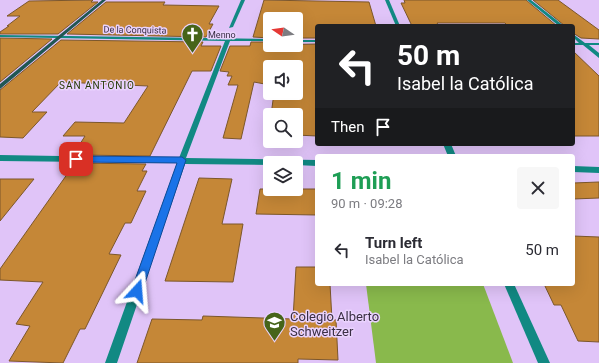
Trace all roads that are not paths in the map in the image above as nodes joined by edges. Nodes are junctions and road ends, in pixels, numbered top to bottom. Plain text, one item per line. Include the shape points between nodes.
1 (104, 0) edge
2 (243, 0) edge
3 (387, 0) edge
4 (529, 0) edge
5 (397, 24) edge
6 (559, 24) edge
7 (231, 27) dead end
8 (0, 36) edge
9 (58, 37) junction
10 (575, 37) edge
11 (228, 40) junction
12 (263, 40) edge
13 (303, 41) edge
14 (315, 41) edge
15 (575, 44) edge
16 (584, 44) junction
17 (599, 44) edge
18 (599, 56) edge
19 (0, 87) edge
20 (0, 158) edge
21 (182, 160) junction
22 (315, 163) edge
23 (575, 169) edge
24 (599, 170) edge
25 (510, 286) edge
26 (111, 363) edge
27 (544, 363) edge

1 - 9 street
2 - 7 street
3 - 5 street
4 - 6 street
8 - 9 street, De la Conquista
9 - 11 street, De la Conquista
9 - 19 street
10 - 16 street
11 - 12 street, De la Conquista
11 - 21 street
13 - 14 street
15 - 16 street
16 - 17 street
16 - 18 street
20 - 21 street
21 - 22 street
21 - 26 street
23 - 24 street
25 - 27 street

